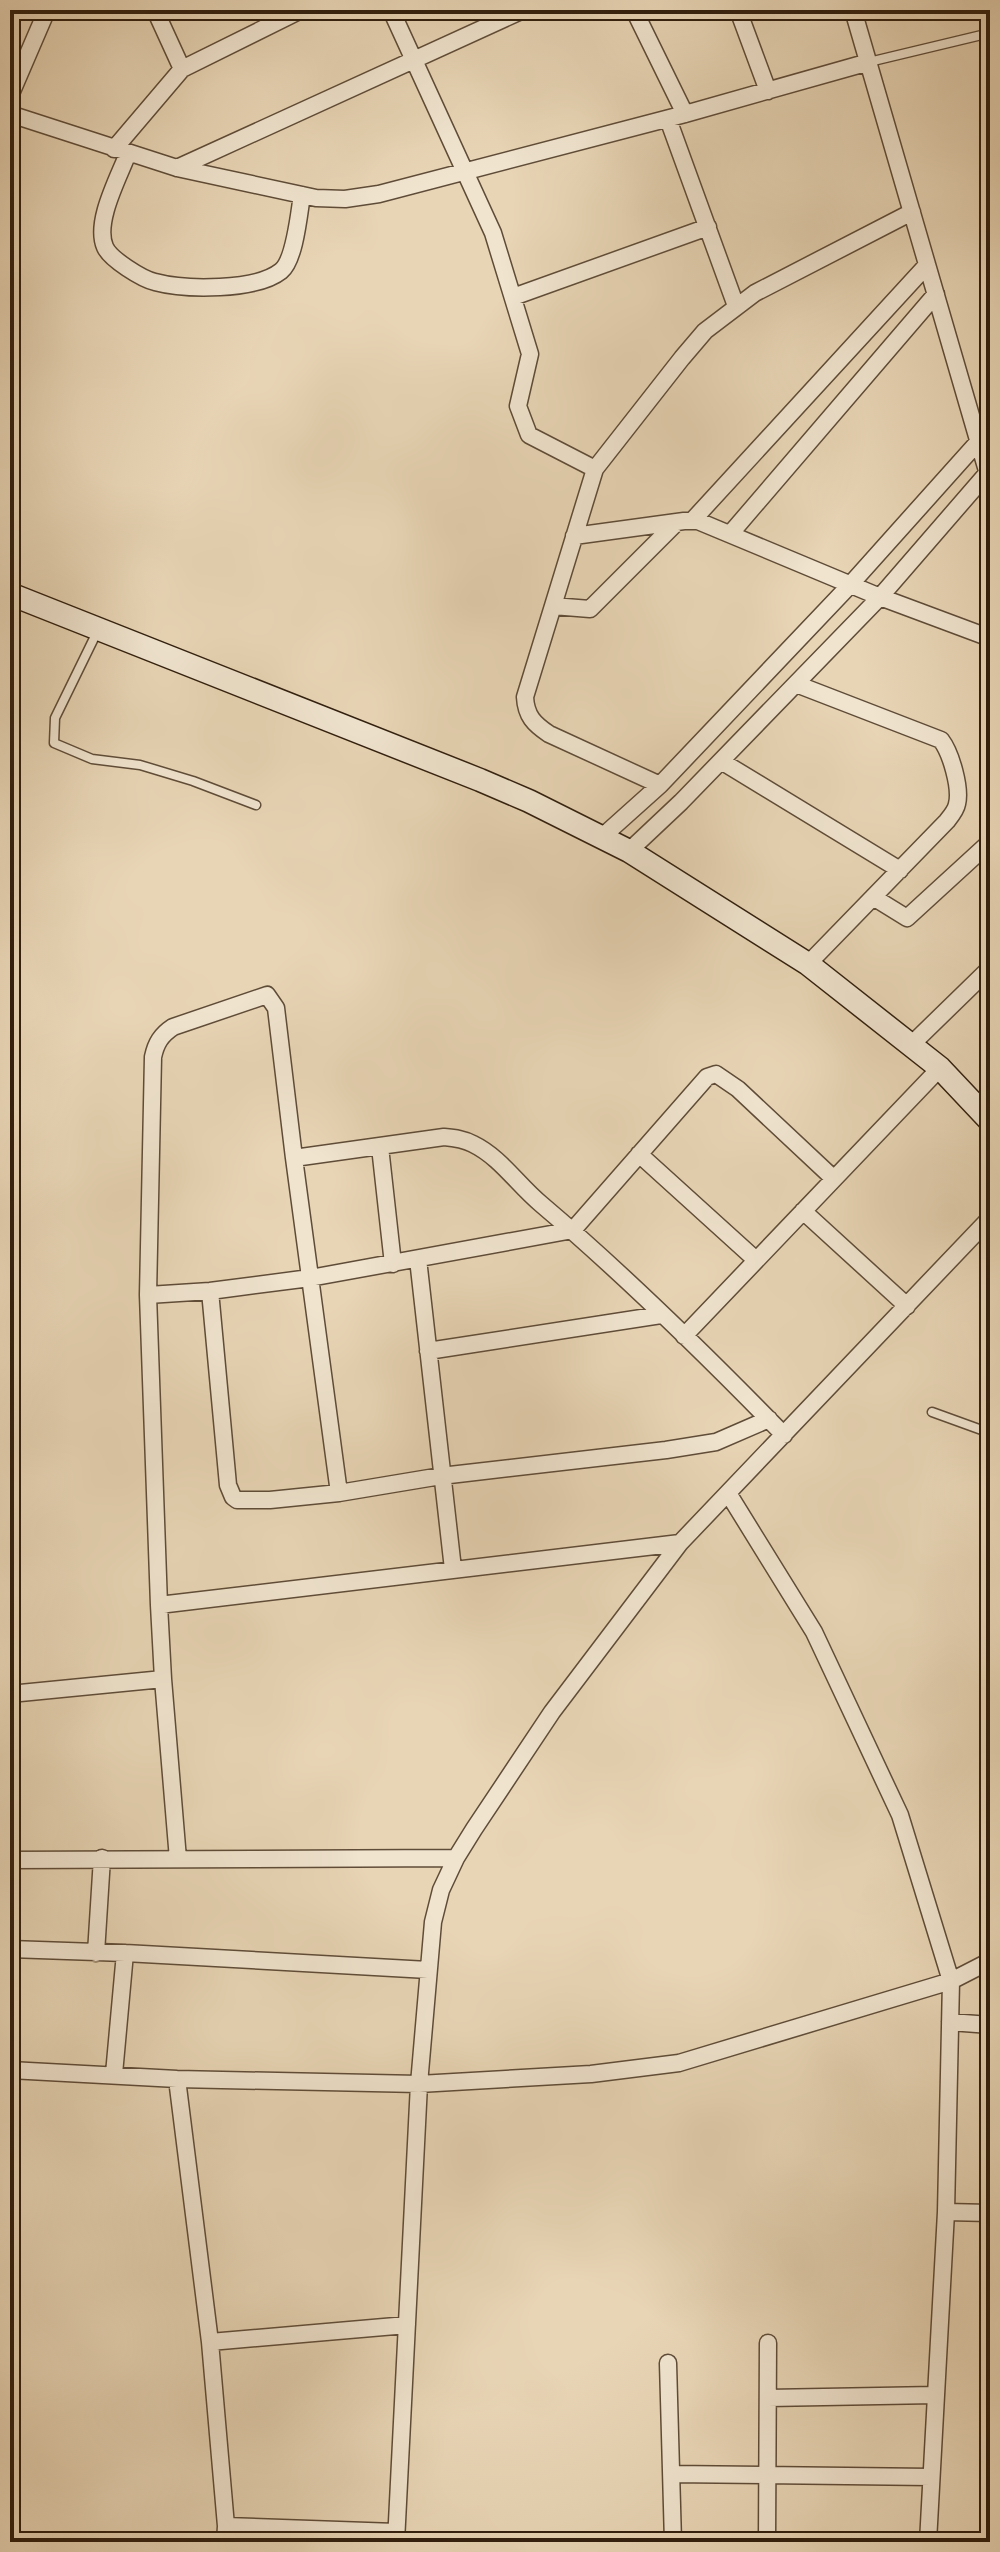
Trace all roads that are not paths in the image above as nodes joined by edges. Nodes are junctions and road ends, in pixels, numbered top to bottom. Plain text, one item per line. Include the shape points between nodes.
1 (47, 10) edge
2 (155, 10) edge
3 (301, 10) edge
4 (391, 10) edge
5 (523, 10) edge
6 (634, 10) edge
7 (738, 10) edge
8 (853, 10) edge
9 (990, 33) edge
10 (414, 60) junction
11 (869, 62) junction
12 (182, 69) junction
13 (768, 91) junction
14 (10, 96) edge
15 (10, 114) edge
16 (685, 114) junction
17 (668, 119) junction
18 (121, 151) junction
19 (177, 168) junction
20 (466, 170) junction
21 (302, 195) junction
22 (912, 212) junction
23 (708, 227) junction
24 (927, 265) junction
25 (936, 294) junction
26 (513, 297) junction
27 (736, 306) junction
28 (984, 436) edge
29 (595, 469) junction
30 (989, 475) edge
31 (684, 522) junction
32 (731, 533) junction
33 (574, 536) junction
34 (850, 585) junction
35 (10, 594) edge
36 (880, 597) junction
37 (553, 606) junction
38 (99, 629) junction
39 (990, 638) edge
40 (796, 684) junction
41 (721, 761) junction
42 (660, 785) junction
43 (256, 805) dead end
44 (602, 837) junction
45 (990, 842) edge
46 (629, 851) junction
47 (900, 870) junction
48 (873, 897) junction
49 (808, 964) junction
50 (988, 974) edge
51 (911, 1045) junction
52 (940, 1068) junction
53 (990, 1121) edge
54 (380, 1147) junction
55 (639, 1154) junction
56 (294, 1158) junction
57 (833, 1178) junction
58 (803, 1211) junction
59 (990, 1218) edge
60 (573, 1230) junction
61 (418, 1259) junction
62 (756, 1260) junction
63 (393, 1264) junction
64 (310, 1278) junction
65 (210, 1291) junction
66 (148, 1295) junction
67 (907, 1306) junction
68 (661, 1315) junction
69 (684, 1336) junction
70 (428, 1351) junction
71 (932, 1412) dead end
72 (769, 1419) junction
73 (990, 1433) edge
74 (784, 1435) junction
75 (441, 1476) junction
76 (339, 1493) junction
77 (728, 1493) junction
78 (680, 1543) junction
79 (453, 1569) junction
80 (159, 1605) junction
81 (163, 1679) junction
82 (10, 1694) edge
83 (102, 1858) junction
84 (456, 1858) junction
85 (178, 1859) junction
86 (10, 1860) edge
87 (10, 1949) edge
88 (96, 1953) junction
89 (125, 1953) junction
90 (990, 1961) edge
91 (428, 1970) junction
92 (951, 1981) junction
93 (950, 2022) junction
94 (990, 2025) edge
95 (10, 2070) edge
96 (114, 2074) junction
97 (177, 2079) junction
98 (419, 2084) junction
99 (946, 2212) junction
100 (990, 2213) edge
101 (407, 2325) junction
102 (210, 2342) junction
103 (768, 2343) dead end
104 (668, 2363) dead end
105 (935, 2395) junction
106 (768, 2398) junction
107 (671, 2474) junction
108 (767, 2475) junction
109 (931, 2477) junction
110 (226, 2534) edge
111 (396, 2537) edge
112 (673, 2542) edge
113 (767, 2542) edge
114 (928, 2542) edge

1 - 14 street
2 - 12 street
3 - 12 street
4 - 10 street
5 - 10 street
6 - 16 street
7 - 13 street
8 - 11 street
9 - 11 lane
10 - 19 street
10 - 20 street
11 - 13 street
11 - 22 street
12 - 18 street
13 - 16 street
15 - 18 street
16 - 17 street
17 - 20 street
17 - 23 street
18 - 19 street
18 - 21 street via 105,212 105,249 153,282 236,287 282,271 290,258
19 - 21 street
20 - 21 street via 379,194 345,199
20 - 26 street
22 - 24 street
22 - 27 street
23 - 26 street
23 - 27 street
24 - 25 street
24 - 31 street
25 - 28 street
25 - 32 street
26 - 29 street via 530,354 518,406 529,435
27 - 29 street via 705,331
28 - 30 street
28 - 34 street
29 - 33 street
30 - 36 street
31 - 32 street
31 - 33 street
31 - 37 street via 590,609
32 - 34 street
33 - 37 street
34 - 36 street
34 - 42 street
35 - 38 main road
36 - 39 street
36 - 40 street
37 - 42 street via 525,697 530,718 549,734
38 - 43 lane via 55,718 54,743 92,759 140,765 193,781
38 - 44 main road via 480,780
40 - 41 street
40 - 47 street via 933,735 946,747 958,795 956,809
41 - 46 street
41 - 47 street
42 - 44 street
44 - 46 main road
45 - 48 street via 907,918
46 - 49 main road
47 - 48 street
48 - 49 street
49 - 51 main road
50 - 51 street
51 - 52 main road
52 - 53 main road
52 - 57 street
54 - 56 street
54 - 60 street via 444,1137 473,1143
54 - 63 street
55 - 57 street via 707,1077 716,1074
55 - 60 street
55 - 62 street
56 - 64 street
56 - 66 street via 272,998 263,995 165,1032 153,1057
57 - 58 street
58 - 62 street
58 - 67 street
59 - 67 street
60 - 61 street
60 - 68 street
61 - 63 street
61 - 70 street
62 - 69 street
63 - 64 street
64 - 65 street
64 - 76 street
65 - 66 street
65 - 76 street via 230,1493 237,1500 254,1501
66 - 80 street
67 - 74 street
68 - 69 street
68 - 70 street
69 - 72 street
70 - 75 street
71 - 73 lane
72 - 74 street
72 - 75 street via 716,1442
74 - 77 street
75 - 76 street
75 - 79 street
77 - 78 street
77 - 92 street via 814,1632 900,1815
78 - 79 street
78 - 84 street via 552,1712
79 - 80 street
80 - 81 street
81 - 82 street
81 - 85 street
83 - 85 street
83 - 86 street
83 - 88 street
84 - 85 street
84 - 91 street via 435,1912
87 - 88 street
88 - 89 street
89 - 91 street
89 - 96 street
90 - 92 street
91 - 98 street
92 - 93 street
92 - 98 street via 679,2063
93 - 94 street
93 - 99 street
95 - 96 street
96 - 97 street
97 - 98 street
97 - 102 street
98 - 101 street
99 - 100 street
99 - 105 street
101 - 102 street
101 - 111 street
102 - 110 street
103 - 106 street
104 - 107 street
105 - 106 street
105 - 109 street
106 - 108 street
107 - 108 street
107 - 112 street
108 - 109 street
108 - 113 street
109 - 114 street
110 - 111 street

